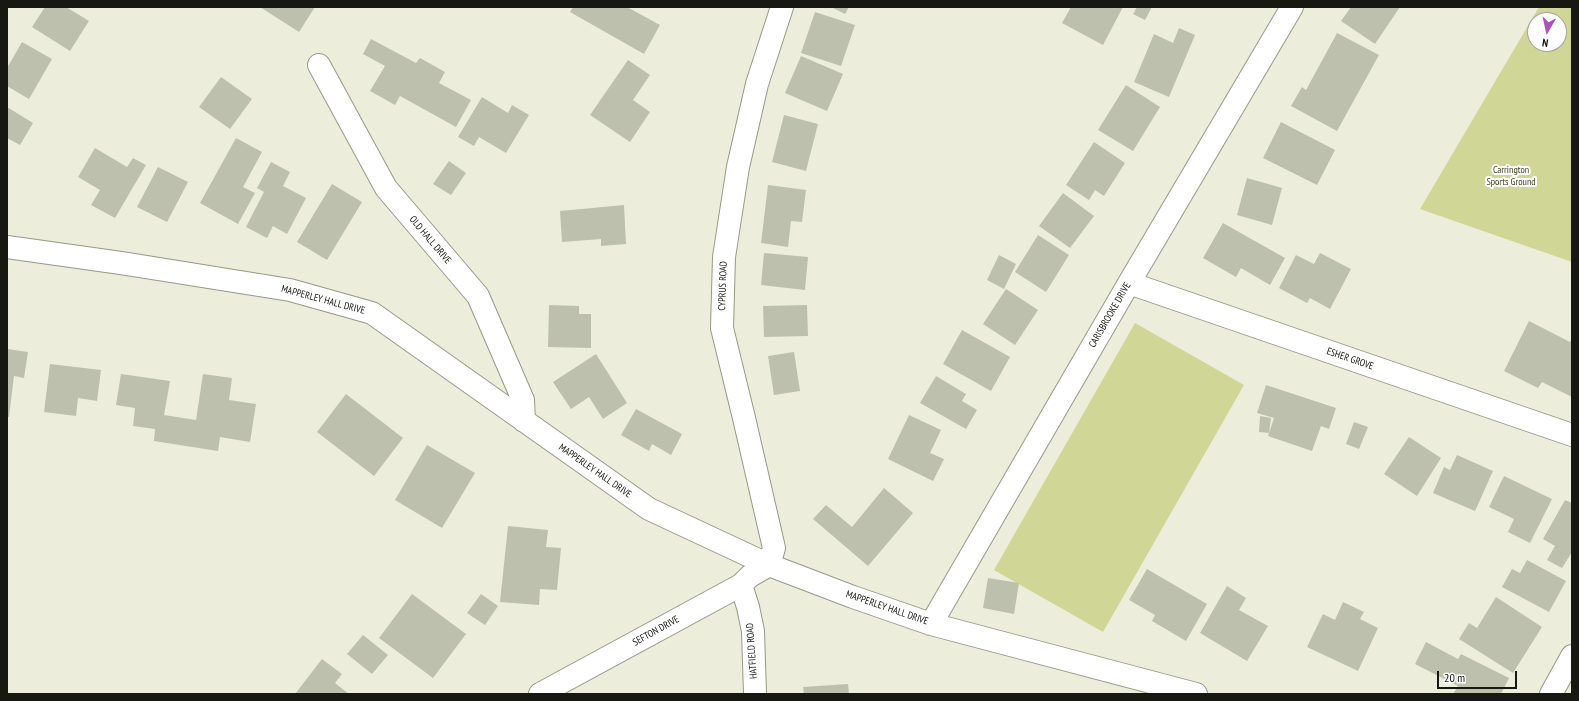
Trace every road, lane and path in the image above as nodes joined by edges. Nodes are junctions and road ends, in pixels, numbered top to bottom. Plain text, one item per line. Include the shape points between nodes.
1 (782, 7) edge
2 (1292, 7) edge
3 (319, 65) dead end
4 (7, 247) edge
5 (1129, 284) junction
6 (524, 421) junction
7 (1572, 435) edge
8 (769, 565) junction
9 (741, 585) junction
10 (931, 624) junction
11 (1572, 656) edge
12 (540, 694) edge
13 (755, 694) edge
14 (1196, 694) edge
15 (1551, 694) edge

1 - 8 street, CYPRUS ROAD via 757,84 738,168 724,257 722,328 774,548
2 - 5 street, CARISBROOKE DRIVE
3 - 6 street, OLD HALL DRIVE via 386,188 478,296 523,400
4 - 6 street, MAPPERLEY HALL DRIVE via 290,290 372,313
5 - 7 street, ESHER GROVE
5 - 10 street, CARISBROOKE DRIVE
6 - 8 street, MAPPERLEY HALL DRIVE via 649,509
8 - 9 street, SEFTON DRIVE via 750,576
8 - 10 street, MAPPERLEY HALL DRIVE
9 - 12 street, SEFTON DRIVE
9 - 13 street, HATFIELD ROAD via 753,631
10 - 14 street, MAPPERLEY HALL DRIVE
11 - 15 street

